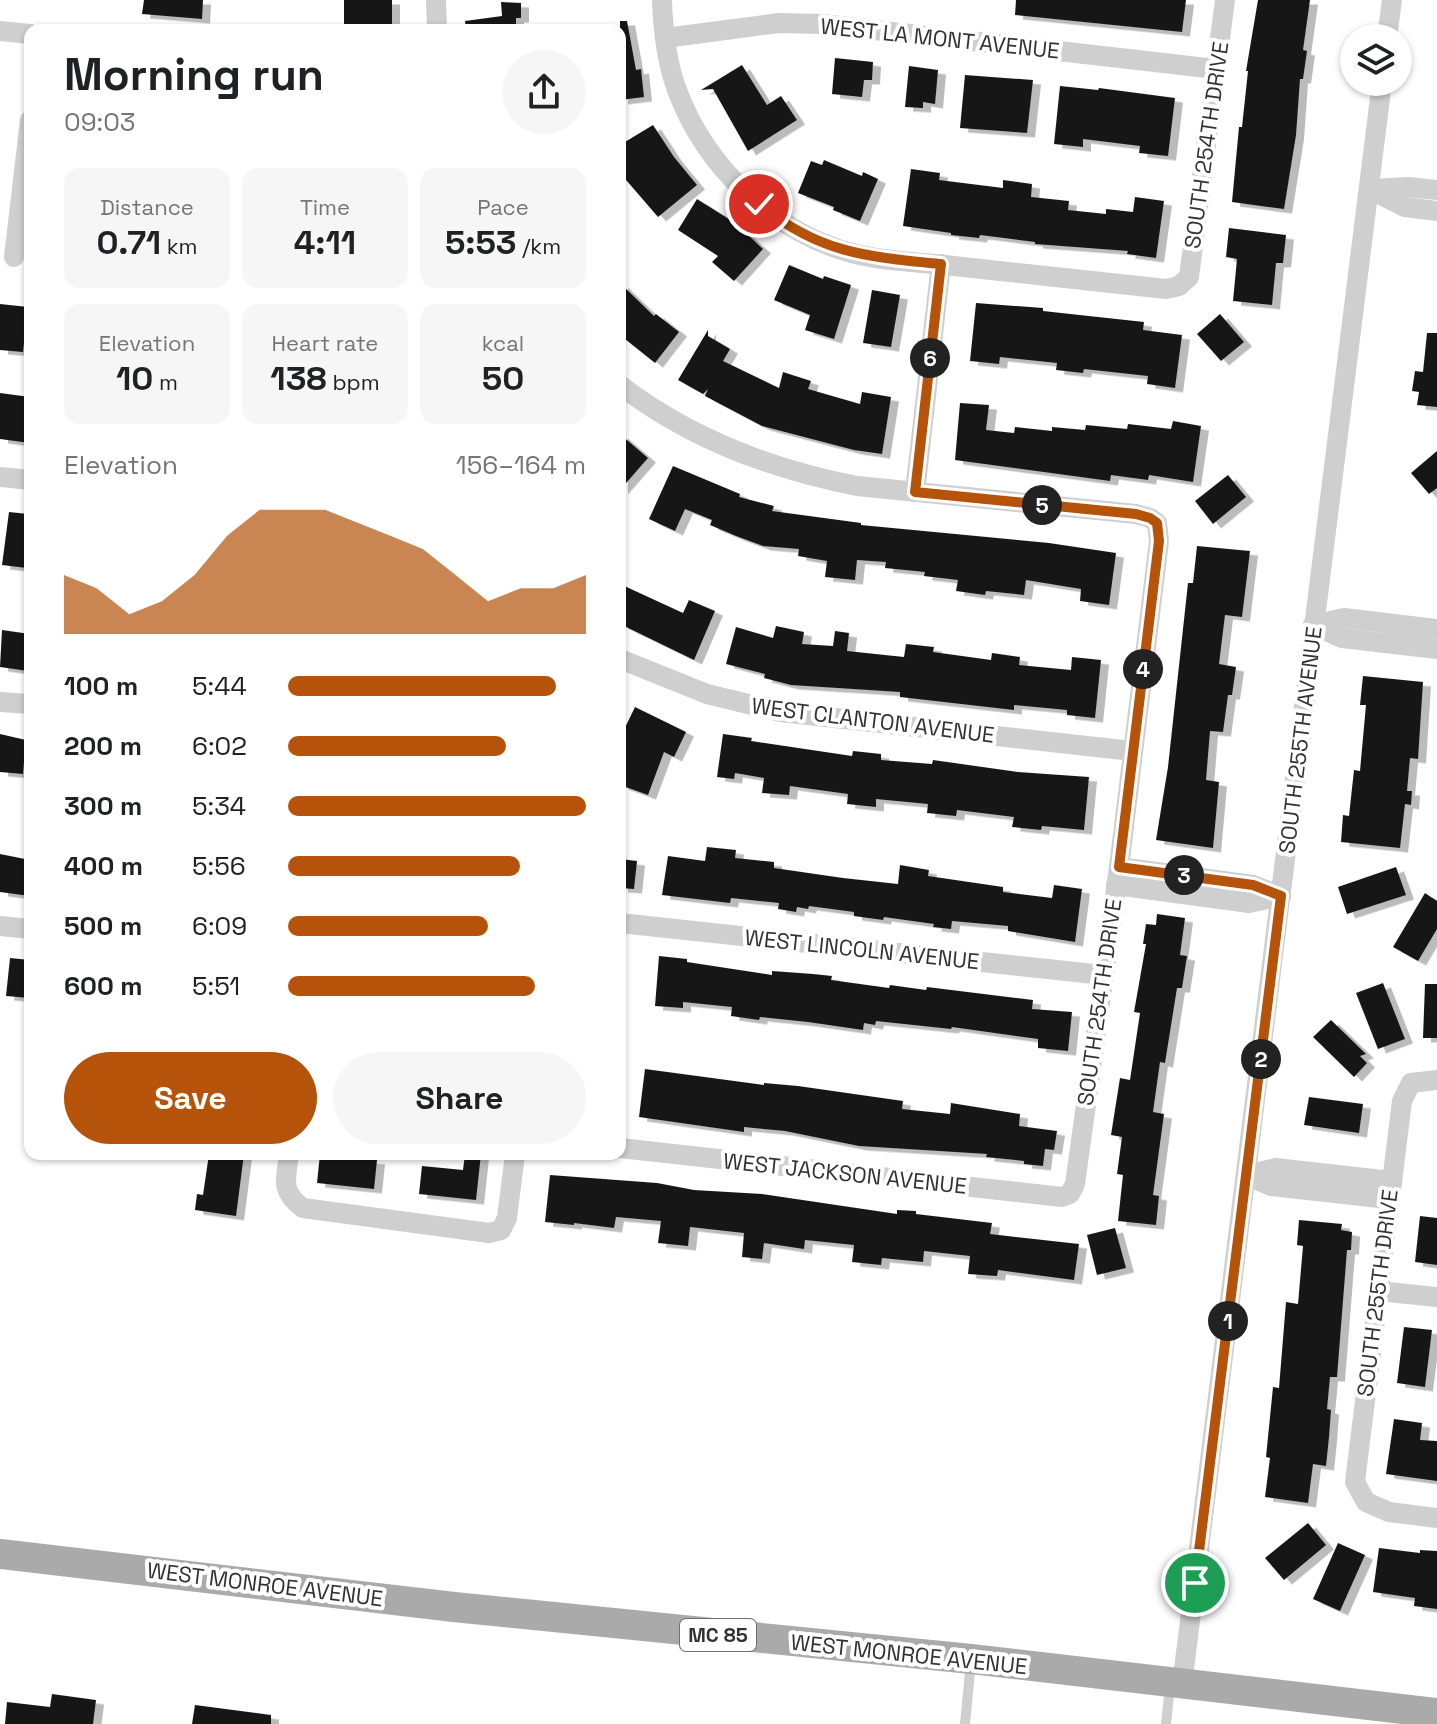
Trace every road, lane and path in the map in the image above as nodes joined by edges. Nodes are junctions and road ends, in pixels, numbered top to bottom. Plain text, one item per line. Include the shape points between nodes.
1 (436, 0) edge
2 (662, 0) edge
3 (1225, 0) edge
4 (1392, 0) edge
5 (437, 24) edge
6 (1389, 24) edge
7 (0, 31) edge
8 (24, 33) edge
9 (665, 38) junction
10 (1216, 69) junction
11 (1380, 96) edge
12 (24, 175) edge
13 (1369, 189) junction
14 (1437, 190) edge
15 (1437, 211) edge
16 (15, 257) edge
17 (941, 264) junction
18 (626, 390) edge
19 (0, 477) edge
20 (24, 479) edge
21 (915, 492) junction
22 (1313, 625) junction
23 (1437, 629) edge
24 (1437, 649) edge
25 (626, 661) edge
26 (0, 702) edge
27 (24, 704) edge
28 (1132, 751) junction
29 (1117, 876) junction
30 (1281, 896) junction
31 (626, 924) edge
32 (0, 926) edge
33 (24, 928) edge
34 (1103, 975) junction
35 (1437, 1080) edge
36 (626, 1149) edge
37 (288, 1160) edge
38 (514, 1160) edge
39 (1246, 1175) junction
40 (1390, 1190) junction
41 (1070, 1194) joint
42 (1378, 1291) junction
43 (1437, 1297) edge
44 (1437, 1518) edge
45 (0, 1554) edge
46 (971, 1659) junction
47 (1176, 1684) junction
48 (1437, 1713) edge
49 (965, 1724) edge
50 (1166, 1724) edge

1 - 5 street
2 - 9 street
3 - 10 street, SOUTH 254TH DRIVE
4 - 6 street
7 - 8 street
9 - 10 street, WEST LA MONT AVENUE via 812,23
9 - 17 street via 676,88 706,148 767,211 817,241 851,253
10 - 17 street, SOUTH 254TH DRIVE via 1189,277 1179,286 1166,289
11 - 13 street, SOUTH 255TH AVENUE
12 - 16 street
13 - 14 street
13 - 15 street via 1405,207
13 - 22 street, SOUTH 255TH AVENUE
17 - 21 street
18 - 21 street via 693,433 769,464 857,486
19 - 20 street
21 - 28 street, SOUTH 254TH DRIVE via 1136,514 1157,523
22 - 23 street via 1344,618
22 - 24 street via 1342,638
22 - 30 street, SOUTH 255TH AVENUE
25 - 28 street, WEST CLANTON AVENUE via 707,694 781,712
26 - 27 street
28 - 29 street, SOUTH 254TH DRIVE
29 - 30 street via 1253,885
29 - 34 street, SOUTH 254TH DRIVE
30 - 39 street, SOUTH 255TH AVENUE
31 - 34 street, WEST LINCOLN AVENUE
32 - 33 street
34 - 41 street, SOUTH 254TH DRIVE
35 - 40 street, SOUTH 255TH DRIVE via 1411,1083 1402,1101
36 - 41 street, WEST JACKSON AVENUE
37 - 38 street via 285,1188 303,1208 489,1233 501,1230 507,1218
39 - 40 street via 1276,1168
39 - 47 street, SOUTH 255TH AVENUE
40 - 42 street, SOUTH 255TH DRIVE
42 - 43 street
42 - 44 street, SOUTH 255TH DRIVE via 1355,1482 1366,1502 1389,1512
45 - 46 main road, WEST MONROE AVENUE / MC 85
46 - 47 main road, WEST MONROE AVENUE / MC 85
46 - 49 lane
47 - 48 main road, WEST MONROE AVENUE / MC 85
47 - 50 lane

